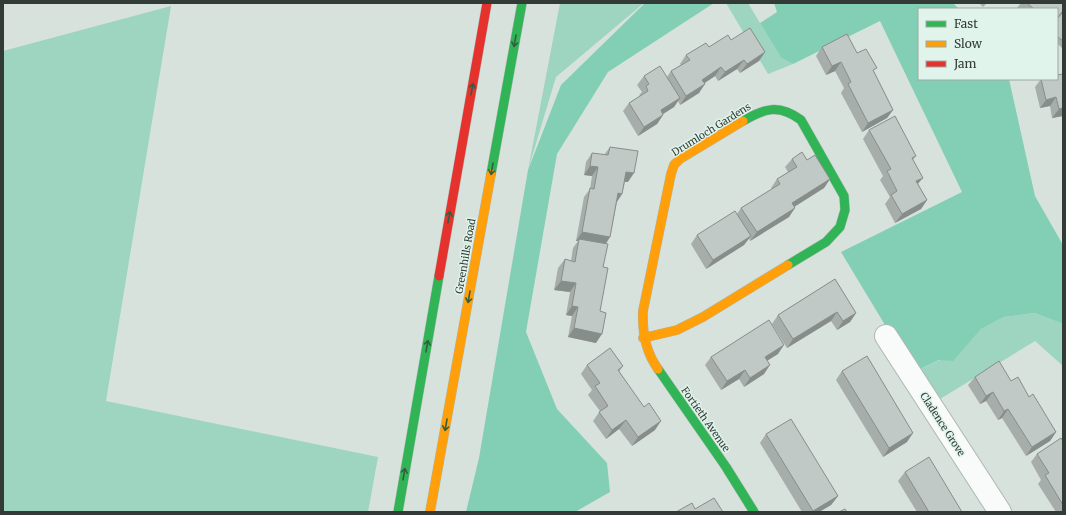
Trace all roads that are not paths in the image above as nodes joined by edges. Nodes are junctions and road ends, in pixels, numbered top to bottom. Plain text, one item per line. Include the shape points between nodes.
1 (487, 3) edge
2 (522, 3) edge
3 (886, 336) dead end
4 (643, 338) junction
5 (398, 512) edge
6 (430, 512) edge
7 (754, 512) edge
8 (1000, 512) edge

5 -> 1 street
2 -> 6 street, Greenhills Road
3 - 8 street, Cladence Grove
4 - 4 street, Drumloch Gardens via 677,330 703,316 826,242 838,231 846,208 844,196 801,120 794,114 786,110 773,109 759,112 674,165 643,311
4 - 7 street, Fortieth Avenue via 655,365

